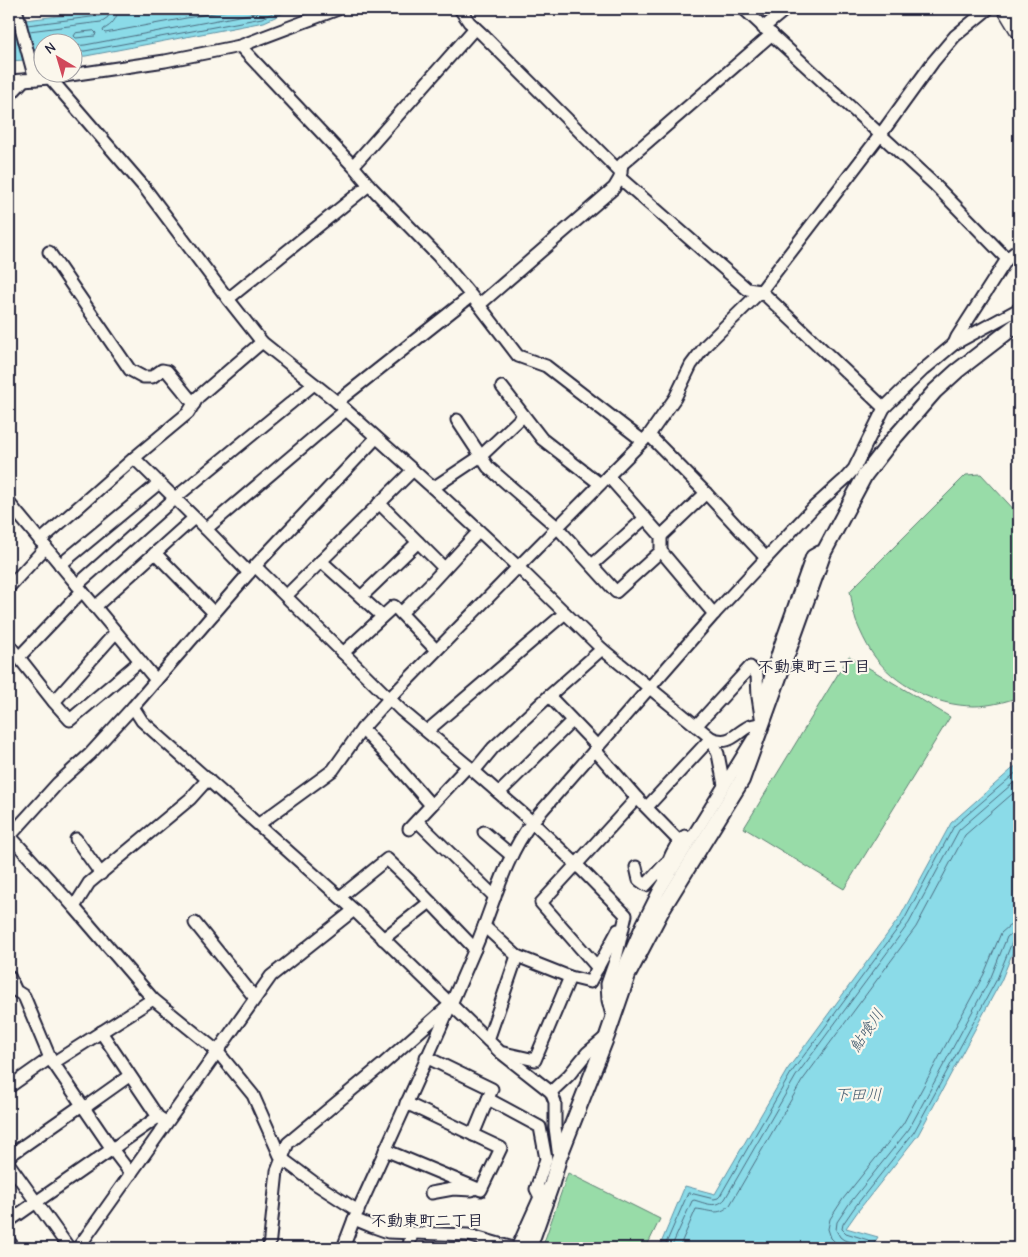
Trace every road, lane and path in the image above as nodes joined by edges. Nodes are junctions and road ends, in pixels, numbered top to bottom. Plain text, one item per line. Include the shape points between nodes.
1 (338, 9) edge
2 (460, 9) edge
3 (744, 9) edge
4 (786, 9) edge
5 (1007, 9) edge
6 (16, 10) edge
7 (980, 11) edge
8 (475, 28) junction
9 (1019, 29) edge
10 (768, 31) junction
11 (240, 46) junction
12 (82, 73) edge
13 (31, 78) junction
14 (9, 81) edge
15 (53, 82) edge
16 (9, 96) edge
17 (880, 134) junction
18 (353, 166) junction
19 (620, 176) junction
20 (369, 185) junction
21 (1019, 250) edge
22 (49, 252) dead end
23 (1007, 258) junction
24 (760, 291) junction
25 (228, 299) junction
26 (475, 300) junction
27 (1019, 309) edge
28 (1019, 323) edge
29 (262, 342) junction
30 (954, 344) junction
31 (314, 384) junction
32 (502, 386) dead end
33 (337, 402) junction
34 (194, 404) junction
35 (884, 408) junction
36 (346, 410) junction
37 (524, 416) junction
38 (457, 420) dead end
39 (376, 438) junction
40 (646, 438) junction
41 (481, 456) junction
42 (134, 458) junction
43 (413, 470) junction
44 (859, 472) junction
45 (604, 480) junction
46 (159, 483) junction
47 (433, 488) junction
48 (706, 493) junction
49 (175, 498) junction
50 (9, 503) edge
51 (379, 503) junction
52 (194, 518) junction
53 (645, 518) junction
54 (557, 527) junction
55 (206, 529) junction
56 (479, 530) junction
57 (662, 536) junction
58 (418, 542) junction
59 (43, 544) junction
60 (661, 551) junction
61 (155, 553) junction
62 (766, 558) junction
63 (321, 561) junction
64 (60, 565) junction
65 (592, 565) junction
66 (518, 567) junction
67 (444, 568) junction
68 (252, 570) junction
69 (9, 587) edge
70 (80, 588) junction
71 (286, 596) junction
72 (361, 597) junction
73 (95, 607) junction
74 (214, 613) junction
75 (401, 613) junction
76 (565, 613) junction
77 (714, 614) junction
78 (382, 616) junction
79 (116, 632) junction
80 (9, 645) edge
81 (602, 649) junction
82 (436, 650) junction
83 (343, 653) junction
84 (19, 657) junction
85 (140, 661) junction
86 (156, 680) junction
87 (649, 688) junction
88 (549, 696) junction
89 (390, 699) junction
90 (54, 702) junction
91 (133, 707) junction
92 (761, 718) junction
93 (572, 721) junction
94 (696, 726) junction
95 (362, 729) junction
96 (426, 731) junction
97 (711, 738) junction
98 (596, 748) junction
99 (471, 769) junction
100 (208, 779) junction
101 (724, 785) junction
102 (498, 792) junction
103 (637, 798) junction
104 (432, 805) junction
105 (647, 807) junction
106 (532, 822) junction
107 (259, 824) junction
108 (700, 824) junction
109 (484, 832) dead end
110 (9, 836) edge
111 (76, 840) dead end
112 (679, 841) junction
113 (511, 855) junction
114 (668, 862) junction
115 (576, 864) junction
116 (636, 867) dead end
117 (101, 874) junction
118 (659, 890) junction
119 (340, 897) junction
120 (495, 897) junction
121 (430, 902) junction
122 (74, 907) junction
123 (663, 908) junction
124 (354, 910) junction
125 (626, 916) junction
126 (195, 923) dead end
127 (484, 926) junction
128 (383, 939) junction
129 (475, 949) junction
130 (517, 956) junction
131 (598, 968) junction
132 (9, 976) edge
133 (570, 977) junction
134 (12, 994) edge
135 (255, 998) junction
136 (152, 1000) junction
137 (450, 1004) junction
138 (613, 1019) junction
139 (101, 1032) junction
140 (607, 1036) junction
141 (488, 1040) junction
142 (217, 1052) junction
143 (500, 1052) junction
144 (426, 1057) junction
145 (51, 1061) junction
146 (129, 1076) junction
147 (9, 1087) edge
148 (551, 1092) junction
149 (488, 1099) junction
150 (406, 1103) junction
151 (83, 1107) junction
152 (163, 1119) junction
153 (473, 1135) junction
154 (112, 1149) junction
155 (385, 1150) junction
156 (9, 1156) edge
157 (281, 1158) junction
158 (559, 1158) junction
159 (9, 1164) edge
160 (131, 1174) junction
161 (552, 1182) junction
162 (481, 1190) junction
163 (430, 1193) dead end
164 (540, 1197) junction
165 (36, 1202) junction
166 (356, 1215) junction
167 (9, 1221) edge
168 (412, 1234) junction
169 (9, 1241) edge
170 (14, 1248) edge
171 (69, 1248) edge
172 (78, 1248) edge
173 (269, 1248) edge
174 (343, 1248) edge
175 (408, 1248) edge
176 (515, 1248) edge
177 (528, 1248) edge

1 - 11 street
2 - 8 street
3 - 10 street
4 - 10 street
5 - 9 main road
6 - 13 street
7 - 17 street via 933,62
8 - 18 street
8 - 19 street
10 - 17 street
10 - 19 street via 622,164
11 - 12 street
11 - 18 street
13 - 14 street
13 - 16 street
15 - 25 street via 144,187
17 - 23 street
17 - 24 street
18 - 20 street
19 - 24 street via 746,289
19 - 26 street via 614,188
20 - 25 street
20 - 26 street via 438,256
21 - 23 street
22 - 34 street via 130,370 143,377 167,371
23 - 30 street
24 - 35 street
24 - 40 street via 706,345 691,365 675,398
25 - 29 street
26 - 33 street
26 - 40 street via 518,356 546,366
27 - 30 street
28 - 44 street via 935,391 889,444
29 - 31 street
29 - 34 street
30 - 35 street
31 - 33 street
31 - 49 street
32 - 37 street
33 - 36 street
34 - 42 street via 188,413
35 - 44 street
36 - 39 street
36 - 55 street
37 - 41 street
37 - 45 street via 542,439
38 - 41 street
39 - 43 street
39 - 68 street
40 - 45 street
40 - 48 street
41 - 47 street
41 - 54 street via 488,467
42 - 46 street
42 - 59 street
43 - 47 street
43 - 51 street
44 - 62 street via 845,479 814,507
44 - 92 street via 824,552
45 - 53 street
45 - 54 street
46 - 49 street
46 - 64 street
47 - 56 street
48 - 57 street
48 - 62 street
49 - 52 street
49 - 70 street
50 - 59 street
51 - 58 street
51 - 63 street
52 - 55 street
52 - 61 street
53 - 57 street
53 - 65 street
54 - 65 street
54 - 66 street
55 - 68 street
56 - 66 street
56 - 67 street
57 - 60 street
58 - 67 street
58 - 72 street
59 - 64 street
59 - 69 street
60 - 65 street via 616,592
60 - 77 street
61 - 73 street
61 - 74 street
62 - 77 street
63 - 71 street
63 - 72 street
64 - 70 street
66 - 76 street
66 - 82 street
67 - 75 street
68 - 71 street
68 - 74 street
70 - 73 street
70 - 84 street
71 - 83 street
72 - 78 street
73 - 79 street
74 - 86 street
75 - 78 street via 394,606
75 - 82 street
76 - 81 street
76 - 96 street
77 - 87 street
78 - 83 street
79 - 85 street
79 - 90 street
80 - 84 street
81 - 87 street
81 - 88 street
82 - 89 street
83 - 89 street
84 - 90 street
85 - 86 street
85 - 90 street via 70,720
86 - 91 street
87 - 94 street
87 - 98 street
88 - 93 street
88 - 99 street
89 - 95 street
89 - 96 street
91 - 100 street via 142,721
91 - 110 street
92 - 94 street via 758,674 750,667
92 - 97 street via 734,738 718,741
92 - 101 street
92 - 123 street via 742,780
93 - 98 street
93 - 102 street
94 - 97 street
95 - 104 street
95 - 107 street via 333,770
96 - 99 street
97 - 101 street
97 - 105 street
98 - 103 street
98 - 106 street
99 - 102 street
99 - 104 street
100 - 107 street
100 - 117 street via 190,799
101 - 108 street
102 - 106 street
103 - 105 street
103 - 115 street
104 - 120 street via 413,825
105 - 112 street
106 - 113 street
106 - 115 street
107 - 119 street
108 - 112 street
108 - 118 street
109 - 113 street
110 - 122 street
111 - 117 street
112 - 114 street
113 - 120 street
114 - 116 street via 646,885 639,880
114 - 118 street
115 - 125 street
115 - 131 street via 541,903
117 - 122 street via 89,883
118 - 123 street
118 - 138 street via 614,990
119 - 121 street via 387,859
119 - 124 street
120 - 127 street
121 - 128 street
121 - 129 street
122 - 136 street
123 - 138 street via 628,975
124 - 128 street
124 - 135 street via 271,976
125 - 131 street
125 - 138 street via 607,984
126 - 135 street
127 - 129 street
127 - 130 street
128 - 137 street
129 - 137 street
130 - 133 street
130 - 141 street
131 - 133 street via 590,982
132 - 134 street
133 - 143 street via 534,1060
134 - 145 street via 24,996
135 - 142 street
136 - 139 street
136 - 142 street
137 - 141 street
137 - 144 street
137 - 157 street via 288,1142
138 - 140 street
139 - 145 street
139 - 146 street
140 - 148 street
140 - 158 street
141 - 143 street
142 - 152 street
142 - 157 street via 253,1095
143 - 148 street
144 - 149 street via 492,1089
144 - 150 street
145 - 147 street
145 - 151 street
146 - 151 street
146 - 152 street
148 - 158 street via 555,1102
149 - 153 street
149 - 164 street via 540,1127 546,1160 536,1189
150 - 153 street
150 - 155 street
151 - 154 street
151 - 156 street
152 - 154 street
152 - 160 street
153 - 162 street via 501,1148
154 - 160 street
154 - 165 street
155 - 162 street
155 - 166 street
157 - 166 street
157 - 173 street via 276,1171
158 - 161 street
159 - 165 street
160 - 172 street
161 - 164 street
161 - 177 street
162 - 163 street via 453,1188
164 - 176 street
165 - 167 street
165 - 171 street
166 - 168 street via 370,1226 388,1232
166 - 174 street
168 - 175 street
168 - 176 street via 468,1235
169 - 170 street

